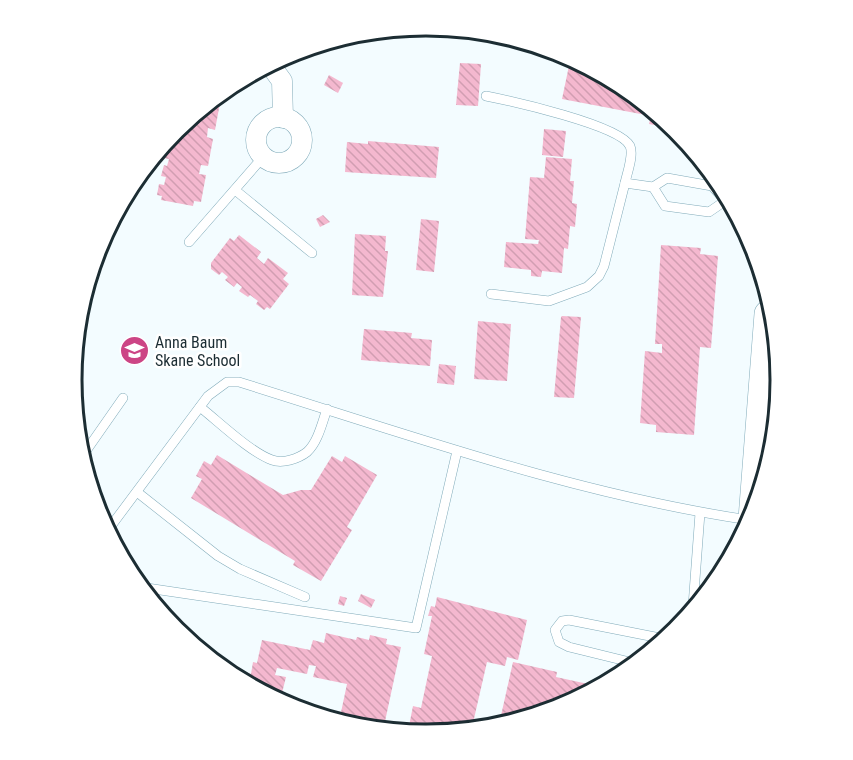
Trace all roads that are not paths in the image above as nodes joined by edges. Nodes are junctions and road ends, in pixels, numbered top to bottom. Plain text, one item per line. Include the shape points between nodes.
1 (275, 71) edge
2 (486, 96) dead end
3 (283, 118) junction
4 (263, 157) junction
5 (625, 183) junction
6 (710, 186) edge
7 (653, 187) junction
8 (235, 190) junction
9 (721, 202) edge
10 (189, 242) dead end
11 (312, 253) dead end
12 (491, 294) dead end
13 (767, 328) edge
14 (123, 398) dead end
15 (200, 407) junction
16 (327, 410) junction
17 (89, 447) edge
18 (457, 451) junction
19 (754, 485) edge
20 (137, 492) junction
21 (700, 513) junction
22 (741, 519) edge
23 (114, 522) edge
24 (154, 589) edge
25 (694, 596) edge
26 (304, 597) dead end
27 (655, 637) edge
28 (625, 661) edge

1 - 3 street via 282,81
2 - 5 lane via 535,107 621,137 631,150
3 - 4 street via 269,120 259,130 257,144
3 - 4 street via 300,131 299,153 281,164
4 - 8 lane
5 - 7 lane
5 - 12 lane via 604,266 587,286 549,301
6 - 7 lane via 667,178
7 - 9 lane via 665,206 709,212
8 - 10 lane
8 - 11 lane
13 - 19 main road
14 - 17 lane
15 - 16 lane via 218,387 239,382
15 - 16 lane via 273,461 291,460 308,451
15 - 20 lane
16 - 18 lane
18 - 21 lane
18 - 24 lane via 416,628
20 - 23 lane
20 - 26 lane via 218,556
21 - 22 lane
21 - 25 lane
27 - 28 lane via 570,620 562,621 555,630 564,645

